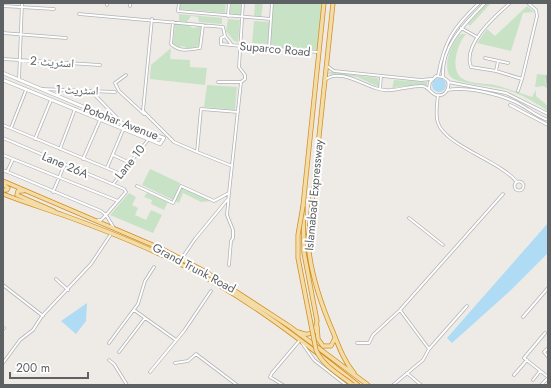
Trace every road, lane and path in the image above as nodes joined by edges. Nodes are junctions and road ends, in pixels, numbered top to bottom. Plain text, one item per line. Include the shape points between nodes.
1 (22, 3) edge
2 (179, 3) edge
3 (229, 3) edge
4 (243, 3) edge
5 (272, 3) edge
6 (324, 3) edge
7 (332, 3) edge
8 (479, 3) edge
9 (485, 3) edge
10 (510, 3) edge
11 (528, 3) edge
12 (3, 6) edge
13 (22, 6) junction
14 (54, 9) dead end
15 (79, 14) dead end
16 (228, 16) junction
17 (242, 17) junction
18 (152, 19) junction
19 (271, 19) junction
20 (173, 22) junction
21 (203, 25) junction
22 (461, 28) junction
23 (3, 33) edge
24 (21, 34) junction
25 (225, 36) junction
26 (477, 37) junction
27 (66, 38) dead end
28 (232, 45) junction
29 (239, 46) junction
30 (269, 48) junction
31 (318, 52) junction
32 (485, 58) dead end
33 (3, 59) edge
34 (20, 60) junction
35 (498, 61) junction
36 (508, 63) dead end
37 (100, 65) dead end
38 (326, 65) junction
39 (496, 71) junction
40 (3, 73) edge
41 (126, 75) dead end
42 (381, 76) junction
43 (438, 76) junction
44 (548, 76) edge
45 (443, 77) junction
46 (431, 79) junction
47 (522, 79) junction
48 (3, 80) edge
49 (19, 80) junction
50 (325, 81) junction
51 (218, 82) dead end
52 (241, 82) junction
53 (448, 82) junction
54 (548, 82) edge
55 (429, 88) junction
56 (39, 89) junction
57 (26, 90) junction
58 (91, 90) junction
59 (380, 90) junction
60 (447, 90) junction
61 (518, 91) dead end
62 (115, 92) dead end
63 (438, 95) junction
64 (51, 99) junction
65 (510, 105) dead end
66 (75, 109) junction
67 (238, 112) junction
68 (145, 114) junction
69 (548, 114) edge
70 (100, 120) junction
71 (548, 120) edge
72 (122, 123) junction
73 (3, 125) edge
74 (548, 125) edge
75 (11, 128) junction
76 (123, 130) junction
77 (3, 138) edge
78 (35, 139) junction
79 (148, 140) junction
80 (60, 149) junction
81 (197, 152) junction
82 (3, 155) edge
83 (113, 155) junction
84 (13, 159) junction
85 (83, 159) junction
86 (130, 163) junction
87 (64, 165) junction
88 (232, 166) junction
89 (107, 168) junction
90 (3, 170) edge
91 (7, 172) junction
92 (121, 174) junction
93 (59, 177) junction
94 (3, 182) edge
95 (517, 182) junction
96 (113, 184) junction
97 (137, 186) dead end
98 (3, 190) edge
99 (53, 192) junction
100 (229, 193) junction
101 (3, 194) edge
102 (504, 194) dead end
103 (228, 199) junction
104 (118, 201) junction
105 (303, 206) junction
106 (63, 207) junction
107 (62, 214) junction
108 (106, 215) junction
109 (409, 218) dead end
110 (95, 221) junction
111 (114, 229) junction
112 (111, 234) junction
113 (443, 246) dead end
114 (182, 258) junction
115 (229, 265) dead end
116 (154, 267) dead end
117 (56, 279) dead end
118 (3, 285) edge
119 (548, 288) edge
120 (68, 290) junction
121 (211, 291) dead end
122 (467, 306) dead end
123 (134, 310) junction
124 (400, 310) junction
125 (42, 316) junction
126 (522, 317) dead end
127 (145, 318) junction
128 (317, 321) junction
129 (295, 330) junction
130 (545, 333) dead end
131 (335, 336) junction
132 (176, 340) junction
133 (300, 340) junction
134 (357, 343) dead end
135 (109, 344) dead end
136 (548, 348) edge
137 (429, 349) junction
138 (119, 352) dead end
139 (548, 357) edge
140 (109, 360) dead end
141 (527, 360) junction
142 (3, 363) edge
143 (176, 363) dead end
144 (540, 371) junction
145 (150, 372) dead end
146 (407, 373) junction
147 (514, 375) dead end
148 (357, 377) junction
149 (548, 378) edge
150 (533, 380) dead end
151 (127, 385) edge
152 (237, 385) edge
153 (283, 385) edge
154 (346, 385) edge
155 (353, 385) edge
156 (358, 385) edge
157 (368, 385) edge
158 (393, 385) edge
159 (421, 385) edge
160 (541, 385) edge

1 - 13 street
2 - 16 street via 178,11
3 - 16 street
4 - 17 street
5 - 19 street
6 - 31 highway, Islamabad Expressway
7 - 38 highway, Islamabad Expressway
8 - 43 street via 460,21 449,37
9 - 22 street
10 - 26 street
11 - 47 street via 536,10 537,16
12 - 13 street
13 - 14 street
13 - 24 street
15 - 18 street
16 - 17 street
17 - 19 street
17 - 29 street
18 - 20 street
18 - 68 street via 143,111
19 - 30 street
20 - 21 street
20 - 21 street via 171,44 174,48 183,50 200,48
21 - 25 street via 223,27
22 - 26 street
22 - 45 street via 453,39 443,63
23 - 24 street
24 - 27 street
24 - 34 street
25 - 28 street, Suparco Road
25 - 28 street, Suparco Road via 221,38 221,44
26 - 39 street via 470,56 471,67
28 - 29 street, Suparco Road
29 - 30 street, Suparco Road
29 - 52 street via 239,67 245,75
30 - 31 street, Suparco Road
31 - 105 highway, Islamabad Expressway
32 - 35 street
33 - 34 street, اسٹریٹ 2
34 - 37 street, اسٹریٹ 2
34 - 49 street
35 - 36 street
35 - 39 street
38 - 42 street via 334,71
38 - 50 highway, Islamabad Expressway
39 - 47 street
40 - 49 street, Potohar Avenue
41 - 68 street via 115,83 119,91
42 - 46 street
42 - 59 street
43 - 45 street
43 - 46 street
44 - 54 street
45 - 53 street
46 - 55 street
47 - 61 street
48 - 57 street, Potohar Avenue
49 - 56 street, Potohar Avenue
50 - 59 street via 332,76 352,78
50 - 131 highway, Islamabad Expressway via 308,241 311,273
51 - 52 street
52 - 67 street
53 - 60 street
53 - 69 street via 506,93
55 - 59 street via 422,86
55 - 63 street
56 - 58 street, اسٹریٹ 1
56 - 72 street, Potohar Avenue
57 - 64 street, Potohar Avenue
57 - 75 street
58 - 62 street, اسٹریٹ 1
58 - 72 street
60 - 63 street
60 - 71 street via 496,95
63 - 95 street via 437,121 445,134 507,172
64 - 66 street, Potohar Avenue
64 - 78 street
65 - 74 street
66 - 70 street, Potohar Avenue
66 - 80 street
67 - 81 street via 201,109
67 - 88 street
68 - 81 street via 174,142
70 - 76 street, Potohar Avenue
70 - 85 street
72 - 79 street, Potohar Avenue via 164,138 160,144
73 - 75 street
75 - 78 street
76 - 79 street, Potohar Avenue
76 - 83 street
77 - 87 street, Lane 26A
78 - 80 street
79 - 86 street, Lane 10
80 - 85 street
81 - 88 street
82 - 84 street
83 - 86 street
83 - 89 street
84 - 91 street
84 - 93 street
85 - 89 street
86 - 92 street, Lane 10
87 - 93 street
87 - 96 street, Lane 26A
88 - 100 street
89 - 92 street
90 - 91 street
91 - 99 street
92 - 96 street, Lane 10
93 - 99 street
93 - 104 street
94 - 98 highway via 8,188
94 - 106 highway, Grand Trunk Road
95 - 95 street via 523,184 522,190 516,190
96 - 104 street, Lane 26A via 126,192
97 - 100 street via 173,203 181,186 214,201
99 - 108 street
100 - 103 street
101 - 107 highway, Grand Trunk Road via 41,209
102 - 124 street
103 - 114 street
103 - 115 street via 227,215 233,230
104 - 108 street
105 - 128 highway via 305,269
105 - 155 highway, bridge via 298,235 298,258 315,346 320,359
106 - 107 highway via 20,190 17,192 20,197
106 - 110 highway, Grand Trunk Road
107 - 112 highway, Grand Trunk Road
108 - 110 street
108 - 111 street
109 - 113 street
110 - 111 highway, Grand Trunk Road
111 - 114 highway, Grand Trunk Road
112 - 120 street via 91,264
112 - 133 highway, Grand Trunk Road via 200,274
114 - 129 highway, Grand Trunk Road via 222,281
116 - 123 street via 146,279
117 - 120 street
118 - 125 street
119 - 126 street
120 - 125 street
121 - 132 street
122 - 137 street
123 - 127 street
123 - 135 street
124 - 134 street via 368,344
124 - 137 street
125 - 142 street via 33,330 20,340
127 - 132 street
127 - 138 street
128 - 129 highway via 315,331 311,333
128 - 131 highway via 320,344 329,347 334,344
129 - 148 highway, Grand Trunk Road
130 - 141 street via 524,358
131 - 148 highway, Islamabad Expressway via 344,358
132 - 145 street
133 - 153 street via 270,377
133 - 154 street via 314,360
133 - 156 highway, Grand Trunk Road
136 - 139 street via 544,352
137 - 146 street via 423,360
140 - 151 street
141 - 144 street
141 - 147 street
143 - 152 street via 188,361 196,354
144 - 149 street
144 - 150 street
146 - 158 street
146 - 159 street
148 - 157 highway, Grand Trunk Road
149 - 160 street

